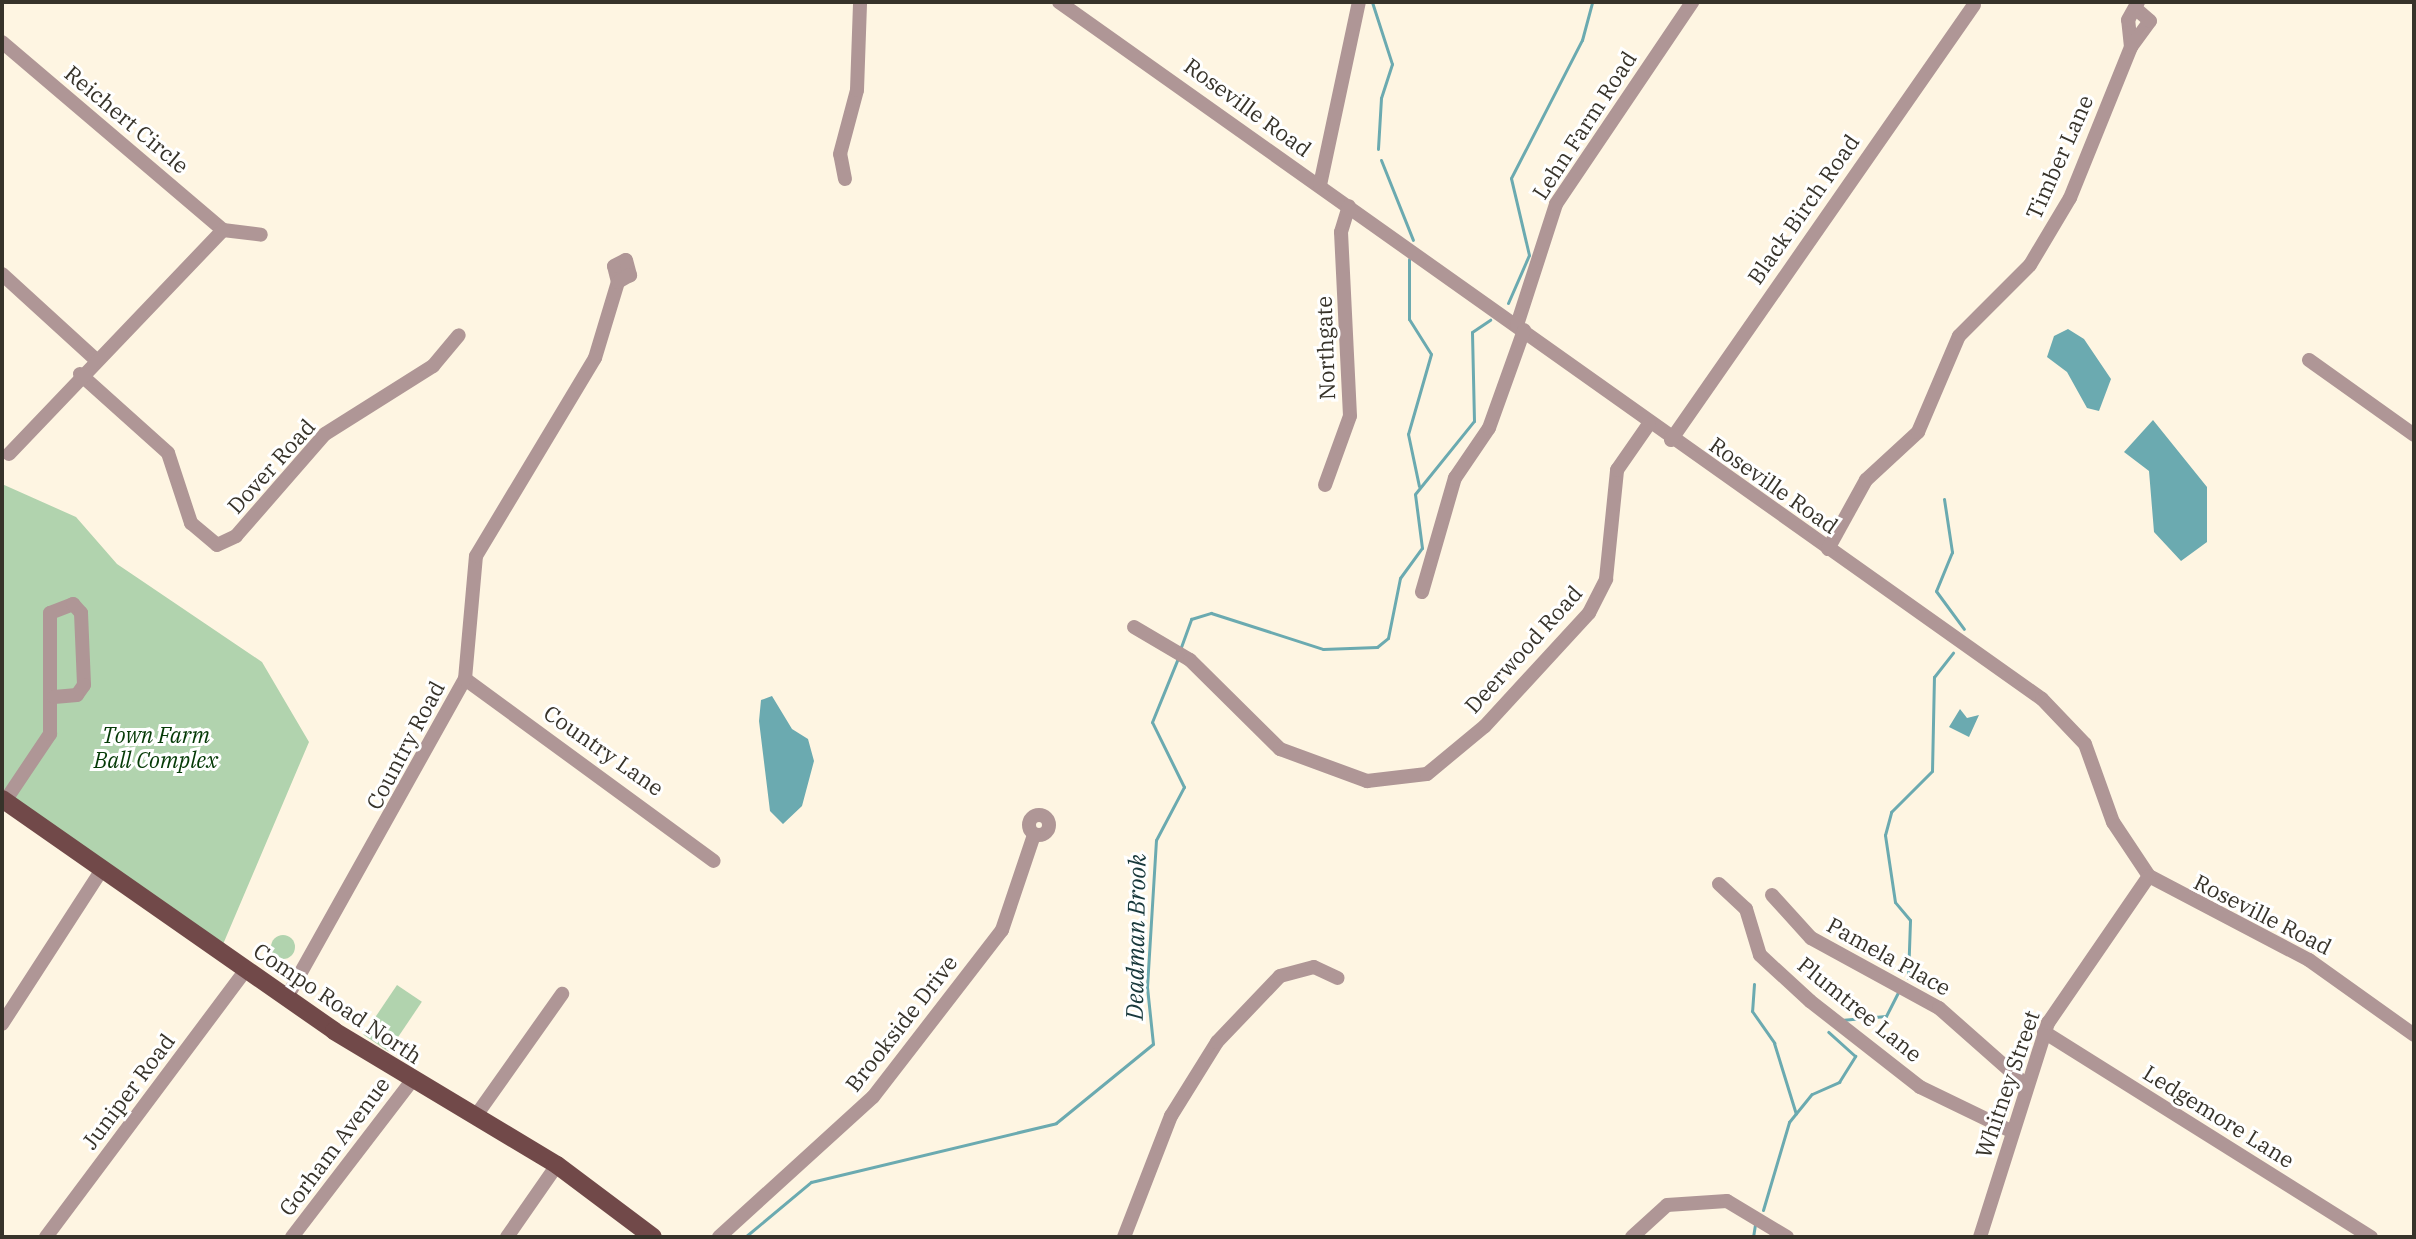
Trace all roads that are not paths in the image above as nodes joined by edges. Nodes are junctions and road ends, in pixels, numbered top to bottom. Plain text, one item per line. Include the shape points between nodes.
1 (860, 2) edge
2 (1059, 2) edge
3 (1359, 2) edge
4 (1692, 2) edge
5 (1974, 5) dead end
6 (2141, 9) edge
7 (2, 42) edge
8 (845, 179) dead end
9 (1320, 185) junction
10 (1349, 206) junction
11 (223, 230) junction
12 (261, 235) dead end
13 (2, 274) edge
14 (618, 282) dead end
15 (1521, 327) junction
16 (459, 335) dead end
17 (94, 358) junction
18 (2309, 360) dead end
19 (80, 374) junction
20 (1649, 424) junction
21 (2414, 435) edge
22 (1671, 440) junction
23 (9, 454) dead end
24 (1325, 485) dead end
25 (1828, 549) junction
26 (1422, 592) dead end
27 (1134, 627) dead end
28 (465, 679) junction
29 (54, 697) junction
30 (3, 800) edge
31 (1034, 835) dead end
32 (714, 861) dead end
33 (101, 871) junction
34 (2149, 876) junction
35 (1719, 884) dead end
36 (1772, 895) dead end
37 (245, 971) junction
38 (1338, 978) dead end
39 (562, 994) dead end
40 (286, 999) junction
41 (2, 1024) edge
42 (2044, 1032) junction
43 (2414, 1035) edge
44 (411, 1082) junction
45 (2026, 1085) junction
46 (475, 1117) junction
47 (2011, 1131) junction
48 (557, 1165) junction
49 (46, 1237) edge
50 (292, 1237) edge
51 (507, 1237) edge
52 (653, 1237) edge
53 (719, 1237) edge
54 (1124, 1237) edge
55 (1632, 1237) edge
56 (1787, 1237) edge
57 (1980, 1237) edge
58 (2371, 1237) edge

1 - 8 street via 857,90 840,154
2 - 9 street, Roseville Road
3 - 9 street
4 - 15 street, Lehn Farm Road via 1556,204
5 - 22 street, Black Birch Road
6 - 25 street, Timber Lane via 2131,47 2045,241 1959,336 1918,432 1866,480
7 - 11 street, Reichert Circle
9 - 10 street, Roseville Road
10 - 15 street, Roseville Road
10 - 24 street, Northgate via 1341,232 1350,416
11 - 12 street
11 - 17 street
13 - 17 street
14 - 28 street, Country Road via 595,358 476,556
15 - 20 street, Roseville Road
15 - 26 street, Lehn Farm Road via 1489,428 1455,478
16 - 19 street, Dover Road via 433,366 325,434 236,536 217,545 191,523 168,453
17 - 19 street
18 - 21 street
19 - 23 street
20 - 22 street, Roseville Road
20 - 27 street, Deerwood Road via 1617,470 1606,579 1589,613 1451,757 1407,778 1355,778 1280,749 1179,654
22 - 25 street, Roseville Road
25 - 34 street, Roseville Road via 2073,726 2119,834
28 - 32 street, Country Lane
28 - 40 street, Country Road
29 - 29 street via 50,613 73,604 81,613 84,685 77,695
29 - 30 street via 45,748
30 - 33 main road, Compo Road North
31 - 53 street, Brookside Drive via 1002,930 892,1072
33 - 37 main road, Compo Road North
33 - 41 street
34 - 42 street, Whitney Street
34 - 43 street, Roseville Road via 2309,960
35 - 47 street, Plumtree Lane via 1746,909 1760,955 1810,1001 1920,1087
36 - 45 street, Pamela Place via 1811,938 1939,1008
37 - 40 main road, Compo Road North
37 - 49 street, Juniper Road
38 - 54 street via 1314,967 1280,976 1217,1042 1171,1116
39 - 46 street
40 - 44 main road, Compo Road North
42 - 45 street, Whitney Street
42 - 58 street, Ledgemore Lane
44 - 46 main road, Compo Road North
44 - 50 street, Gorham Avenue
45 - 47 street, Whitney Street
46 - 48 main road, Compo Road North
47 - 57 street, Whitney Street
48 - 51 street
48 - 52 main road, Compo Road North
55 - 56 street via 1667,1205 1727,1201

